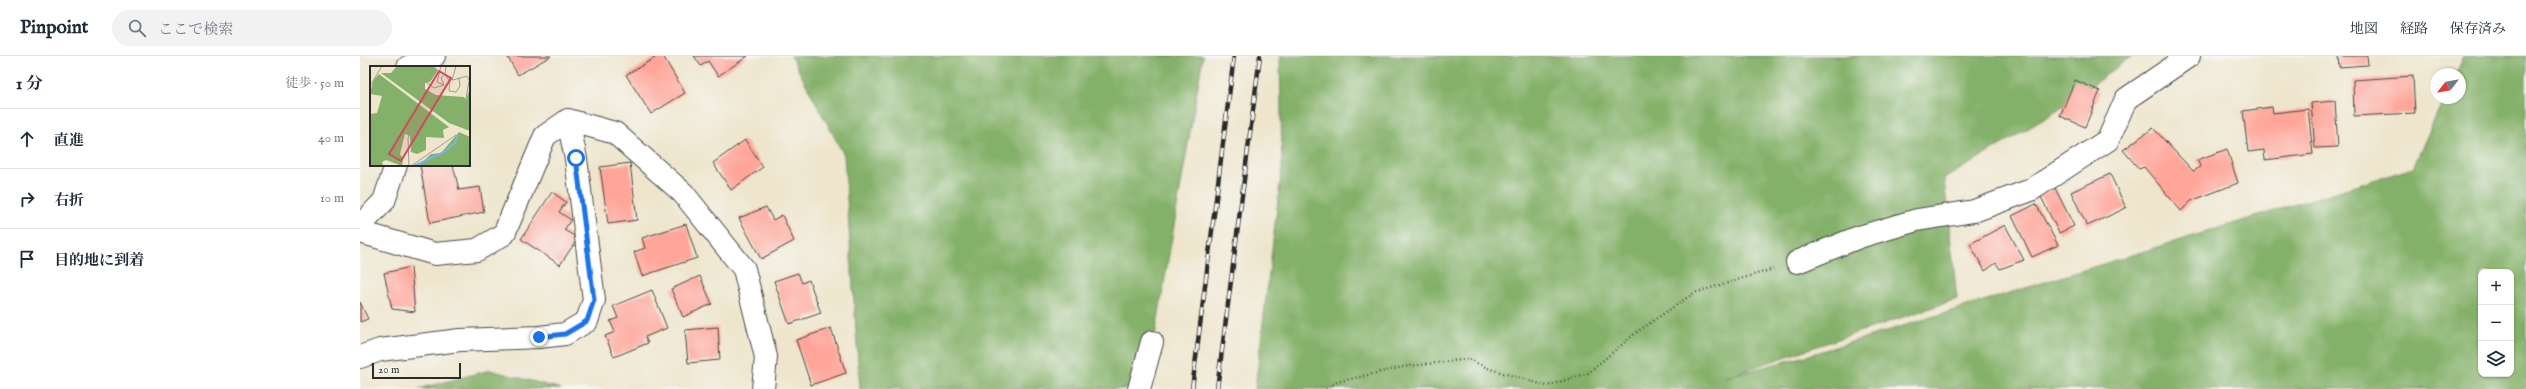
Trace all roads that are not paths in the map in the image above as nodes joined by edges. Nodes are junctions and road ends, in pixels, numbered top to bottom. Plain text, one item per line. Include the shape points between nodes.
1 (400, 56) edge
2 (434, 56) edge
3 (2189, 56) edge
4 (402, 66) edge
5 (410, 66) edge
6 (568, 120) junction
7 (396, 166) edge
8 (360, 226) edge
9 (360, 232) edge
10 (1797, 262) road end
11 (1152, 342) dead end
12 (360, 357) edge
13 (763, 389) edge
14 (1139, 389) edge

1 - 4 street
2 - 5 street
3 - 10 street via 2126,99 2108,140 2030,190 1974,211 1917,220 1859,237
6 - 9 street via 545,136 504,234 477,250 435,254
6 - 12 street via 576,158 594,300 587,321 565,334 460,340 380,350
6 - 13 street via 615,133 683,193 744,269 766,357
7 - 8 street via 384,201
11 - 14 street

